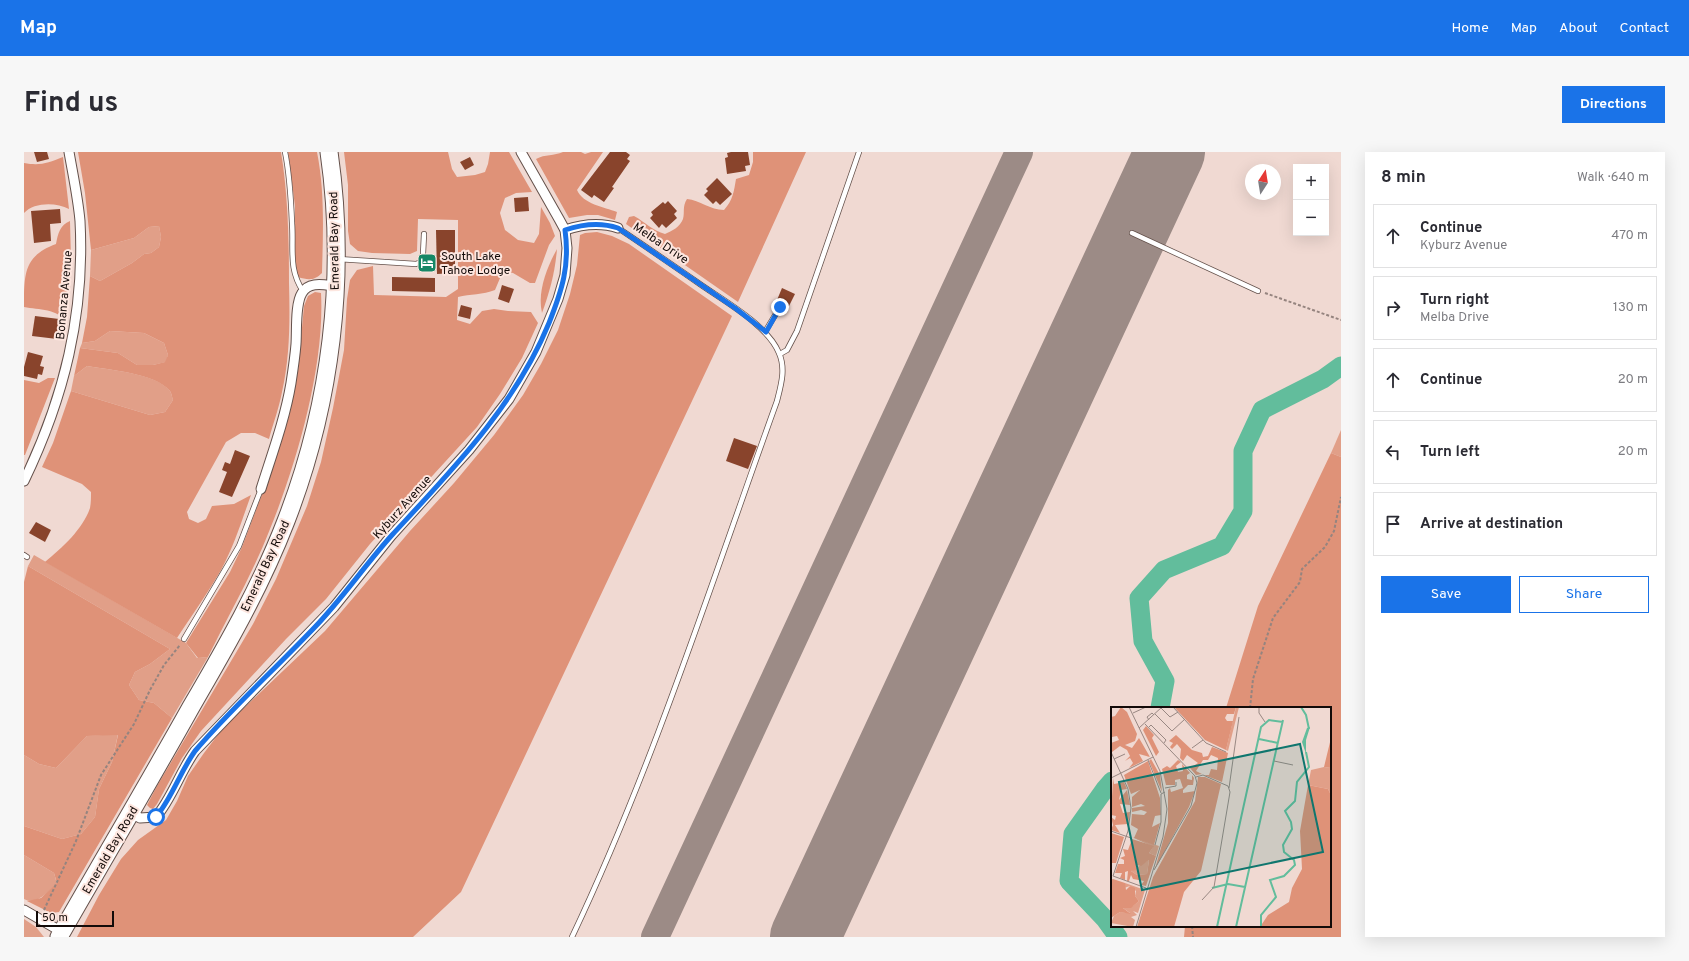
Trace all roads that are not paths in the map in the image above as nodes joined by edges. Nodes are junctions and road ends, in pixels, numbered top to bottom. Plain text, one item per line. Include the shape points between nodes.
1 (69, 152) edge
2 (285, 152) edge
3 (329, 152) edge
4 (521, 152) edge
5 (859, 152) edge
6 (618, 228) joint
7 (565, 230) junction
8 (1132, 233) dead end
9 (424, 234) dead end
10 (337, 259) junction
11 (336, 286) junction
12 (303, 291) junction
13 (1258, 291) road end
14 (780, 307) dead end
15 (766, 332) junction
16 (780, 354) junction
17 (24, 481) edge
18 (261, 489) joint
19 (184, 639) road end
20 (131, 814) junction
21 (24, 910) edge
22 (61, 934) edge
23 (572, 937) edge

1 - 17 street, Bonanza Avenue via 80,220 77,316 54,409
2 - 12 lane via 291,200 292,261 295,280
3 - 10 highway, Emerald Bay Road
4 - 7 street, Kyburz Avenue
5 - 16 lane via 797,331 787,350
6 - 7 street, Melba Drive via 607,224 594,224 578,225
6 - 15 lane, Melba Drive
7 - 20 street, Kyburz Avenue via 567,262 558,299 536,352 509,399 489,426 379,550 334,607 195,751 156,817 140,818
8 - 13 lane
9 - 10 lane via 421,262 416,264
10 - 11 highway, Emerald Bay Road
11 - 12 street via 319,284 308,286
11 - 20 highway, Emerald Bay Road via 330,348 320,409 287,521 250,601
12 - 18 street via 299,299 291,384
14 - 15 lane
15 - 16 lane, Melba Drive
16 - 23 lane via 783,368 777,401 648,761 602,874
18 - 19 lane via 239,546
20 - 22 highway, Emerald Bay Road
21 - 22 street

